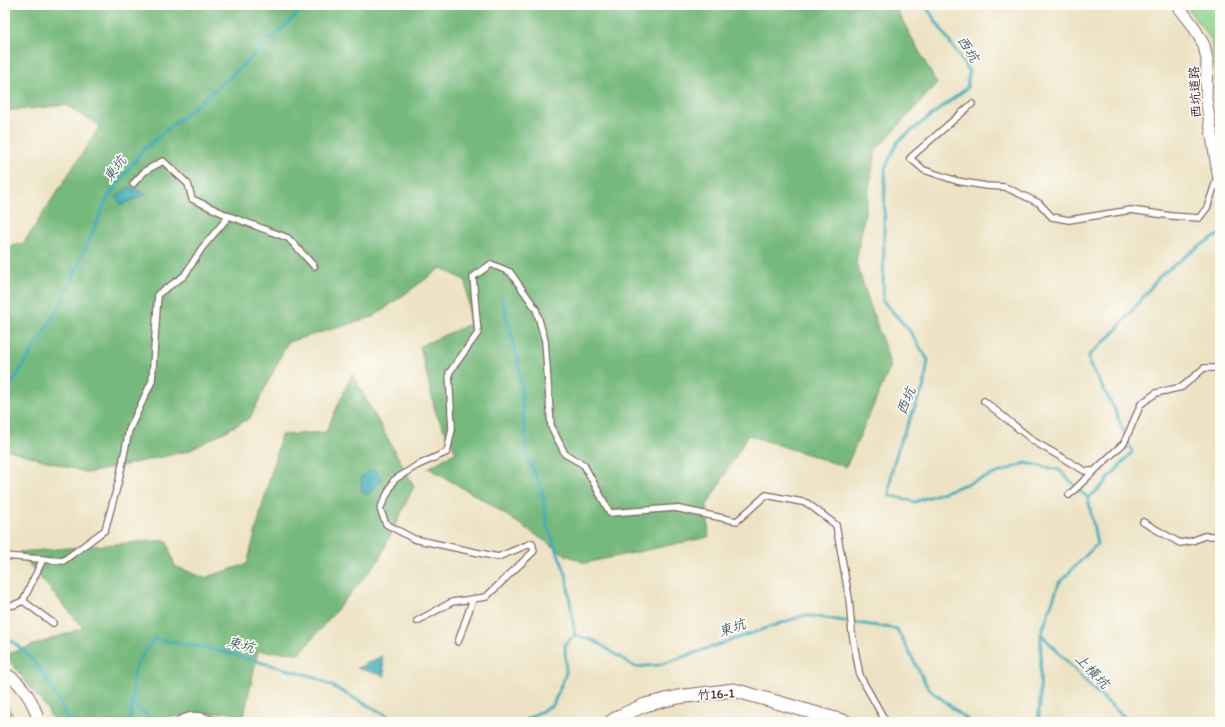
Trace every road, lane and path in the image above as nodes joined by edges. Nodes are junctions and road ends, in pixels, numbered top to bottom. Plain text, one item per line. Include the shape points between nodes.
1 (1177, 5) edge
2 (972, 104) dead end
3 (1219, 180) edge
4 (133, 184) dead end
5 (229, 216) junction
6 (314, 266) dead end
7 (1220, 368) edge
8 (984, 401) dead end
9 (1094, 470) junction
10 (1069, 495) dead end
11 (1143, 522) dead end
12 (1220, 536) edge
13 (5, 556) edge
14 (43, 559) junction
15 (473, 599) junction
16 (23, 601) junction
17 (5, 606) edge
18 (417, 622) dead end
19 (53, 623) dead end
20 (458, 642) dead end
21 (5, 674) edge
22 (39, 722) edge
23 (181, 722) edge
24 (210, 722) edge
25 (611, 722) edge
26 (846, 722) edge
27 (886, 722) edge

1 - 3 street, 西坑道路 via 1204,45 1207,60 1206,99
2 - 3 lane via 910,158 924,170 957,181 1005,187 1039,203 1052,217 1070,220 1131,210 1199,218 1207,208
4 - 5 lane via 145,171 163,161 188,184 192,199
5 - 6 lane via 288,238
5 - 14 lane via 202,248 184,276 158,294 152,381 128,430 119,480 105,530 63,561
7 - 9 lane via 1204,368 1182,388 1156,393 1141,404 1124,443
8 - 9 lane via 1035,442 1085,471
9 - 10 lane
11 - 12 lane via 1180,543 1204,536
13 - 14 lane
14 - 16 lane
15 - 18 lane via 452,602
15 - 20 lane
15 - 27 lane via 486,597 534,551 532,543 498,557 414,539 386,524 380,509 394,480 416,466 447,452 452,429 449,373 478,333 473,277 492,264 510,272 536,309 545,341 551,426 565,454 584,465 610,513 674,508 737,520 766,495 808,503 836,525 860,676
16 - 17 lane via 14,606
16 - 19 lane
21 - 22 street via 22,687
23 - 24 street via 198,718
25 - 26 street, 竹16-1 / 竹16-1 via 645,705 678,697 734,690

